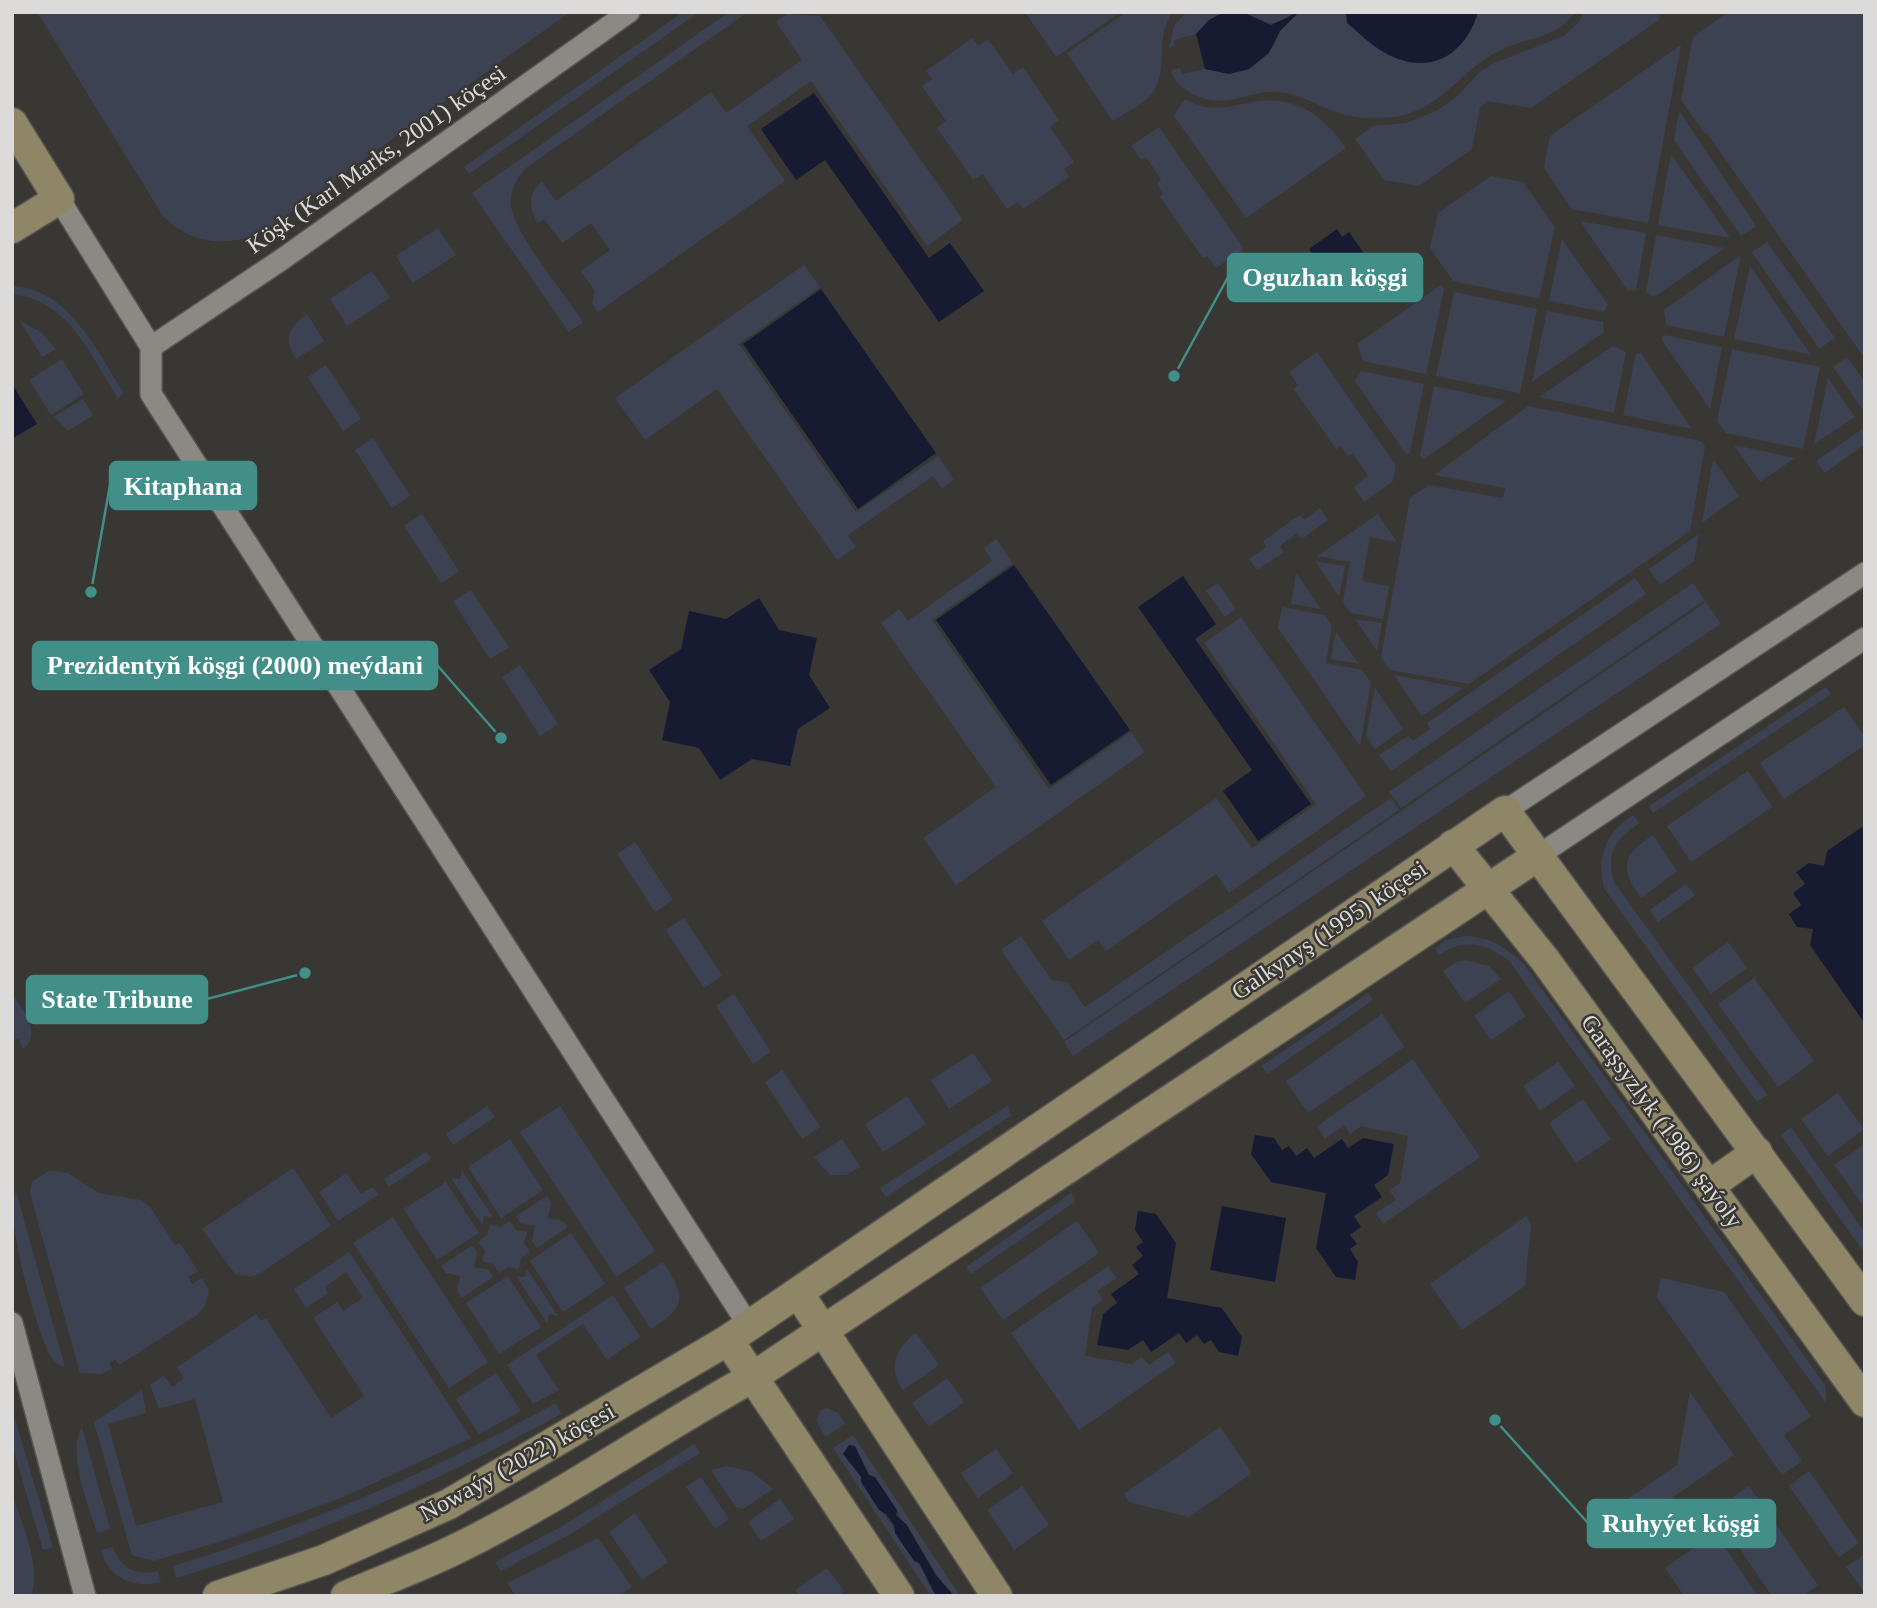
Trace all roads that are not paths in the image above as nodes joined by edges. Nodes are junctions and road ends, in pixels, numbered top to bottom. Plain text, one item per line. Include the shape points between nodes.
1 (629, 12) edge
2 (12, 123) edge
3 (59, 199) junction
4 (12, 228) edge
5 (151, 347) junction
6 (1865, 573) edge
7 (1865, 638) edge
8 (1505, 811) junction
9 (1453, 845) junction
10 (1539, 855) junction
11 (1487, 887) junction
12 (1757, 1152) junction
13 (1709, 1186) junction
14 (799, 1294) junction
15 (1865, 1301) edge
16 (12, 1323) edge
17 (824, 1330) junction
18 (738, 1333) junction
19 (753, 1377) junction
20 (1865, 1402) edge
21 (85, 1596) edge
22 (218, 1596) edge
23 (345, 1596) edge
24 (899, 1596) edge
25 (997, 1596) edge

1 - 5 street, Köşk (Karl Marks, 2001) köçesi
2 - 3 main road
3 - 4 main road
3 - 5 street
5 - 18 street via 151,394
6 - 8 street, Galkynyş (1995) köçesi
7 - 10 street
8 - 9 main road, Galkynyş (1995) köçesi
8 - 10 main road
9 - 11 main road, Garaşsyzlyk (1986) şaýoly
9 - 14 main road, Galkynyş (1995) köçesi
10 - 11 main road
10 - 12 main road
11 - 13 main road, Garaşsyzlyk (1986) şaýoly
11 - 17 main road
12 - 13 main road
12 - 15 main road
13 - 20 main road, Garaşsyzlyk (1986) şaýoly
14 - 17 main road
14 - 18 main road, Nowaýy (2022) köçesi
16 - 21 street
17 - 19 main road, Nowaýy (2022) köçesi
17 - 25 main road
18 - 19 main road
18 - 22 main road, Nowaýy (2022) köçesi via 449,1504 324,1560
19 - 23 main road, Nowaýy (2022) köçesi via 558,1494 457,1548
19 - 24 main road

